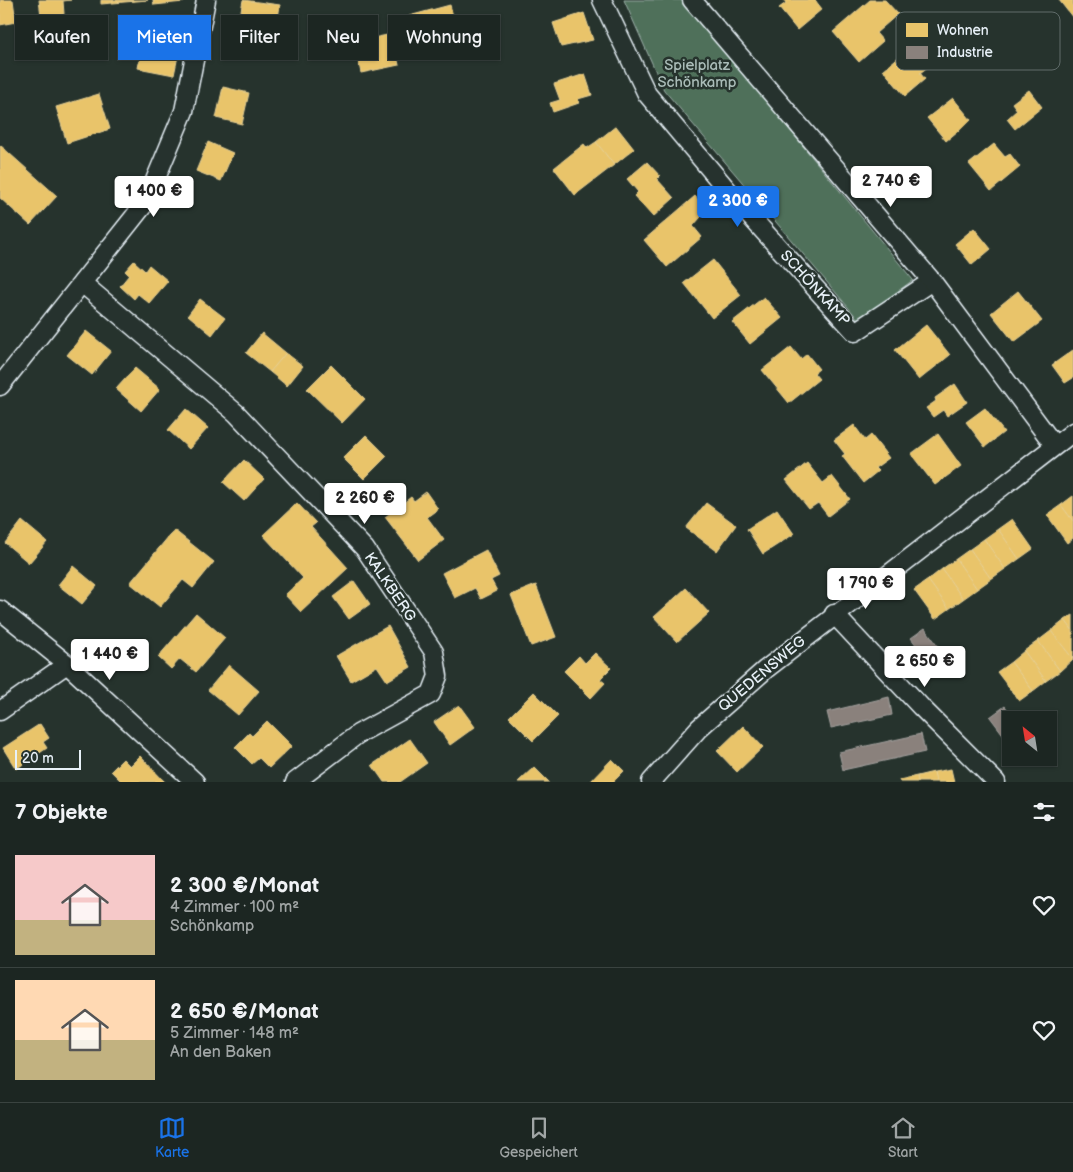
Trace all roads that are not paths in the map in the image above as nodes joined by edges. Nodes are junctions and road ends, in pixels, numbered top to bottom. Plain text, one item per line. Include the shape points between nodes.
1 (206, 0) edge
2 (602, 0) edge
3 (692, 0) edge
4 (932, 281) junction
5 (82, 283) junction
6 (0, 386) edge
7 (1073, 432) edge
8 (1054, 445) junction
9 (0, 610) edge
10 (834, 614) junction
11 (67, 664) junction
12 (0, 711) edge
13 (195, 782) edge
14 (295, 782) edge
15 (651, 782) edge
16 (996, 782) edge

1 - 5 street via 184,111 146,202
2 - 4 street, SCHÖNKAMP via 647,94 740,205 855,332
3 - 4 street
4 - 8 street
5 - 6 street
5 - 14 street, KALKBERG via 236,413 345,527 365,549 434,652 438,676 431,694 358,734
7 - 8 street, QUEDENSWEG
8 - 10 street, QUEDENSWEG
9 - 11 street
10 - 15 street, QUEDENSWEG via 706,722
10 - 16 street
11 - 12 street
11 - 13 street

